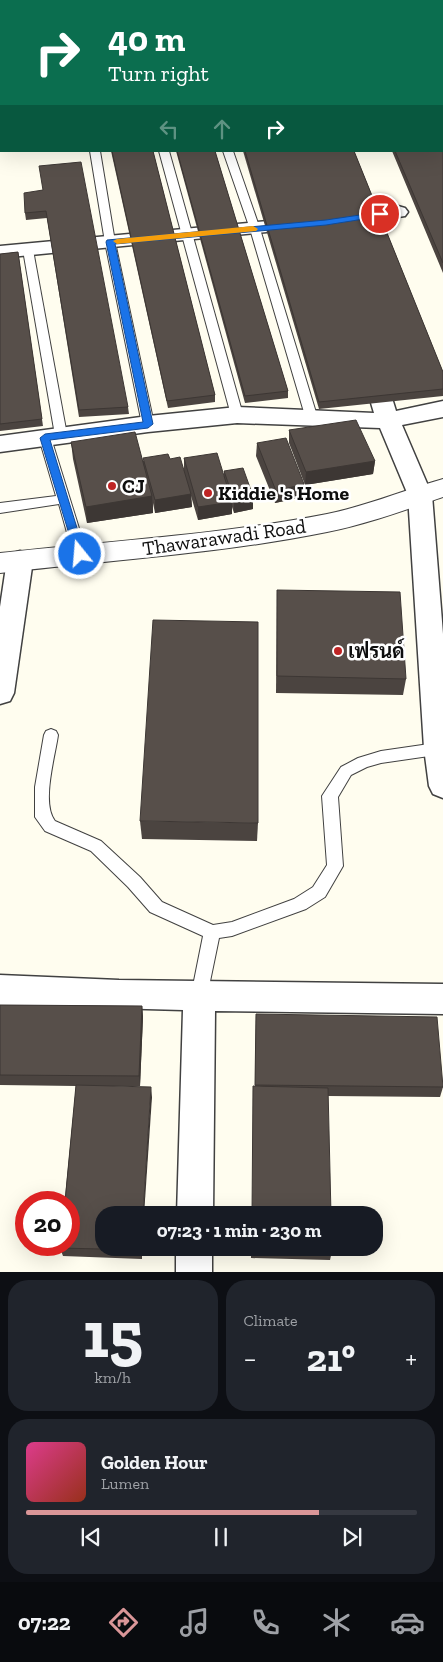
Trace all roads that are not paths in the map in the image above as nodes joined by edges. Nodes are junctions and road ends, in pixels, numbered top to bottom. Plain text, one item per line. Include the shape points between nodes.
1 (95, 152) edge
2 (164, 152) edge
3 (228, 152) edge
4 (398, 212) dead end
5 (255, 229) junction
6 (188, 235) junction
7 (110, 242) junction
8 (28, 250) junction
9 (0, 252) edge
10 (367, 354) edge
11 (443, 409) edge
12 (237, 415) junction
13 (312, 419) junction
14 (388, 420) junction
15 (148, 424) junction
16 (53, 436) junction
17 (0, 444) edge
18 (431, 492) edge
19 (63, 499) junction
20 (0, 508) edge
21 (80, 554) junction
22 (10, 562) edge
23 (0, 693) edge
24 (51, 735) dead end
25 (440, 748) edge
26 (443, 786) edge
27 (212, 932) junction
28 (0, 990) edge
29 (199, 996) junction
30 (443, 1000) edge
31 (195, 1206) edge
32 (194, 1256) edge
33 (194, 1272) edge

1 - 7 lane
2 - 6 lane
3 - 5 lane
4 - 5 street via 326,222 323,227
5 - 6 street
5 - 13 lane
6 - 7 street
6 - 12 lane
7 - 8 street
7 - 15 lane
8 - 9 street
8 - 16 lane
10 - 14 street
11 - 14 street
12 - 13 street
12 - 15 street
13 - 14 street
14 - 18 street
15 - 16 street
16 - 17 street
16 - 19 lane
18 - 21 street, Thawarawadi Road via 329,522 152,548
18 - 25 street
19 - 20 lane
19 - 21 lane
21 - 22 street, Thawarawadi Road
22 - 23 street
24 - 27 lane via 42,787 43,817 50,826 96,846 156,907
25 - 26 street
25 - 27 lane via 381,757 346,771 330,796 335,866 320,892 300,904 263,918
27 - 29 lane
28 - 29 street
29 - 30 street
29 - 31 street
32 - 33 street

